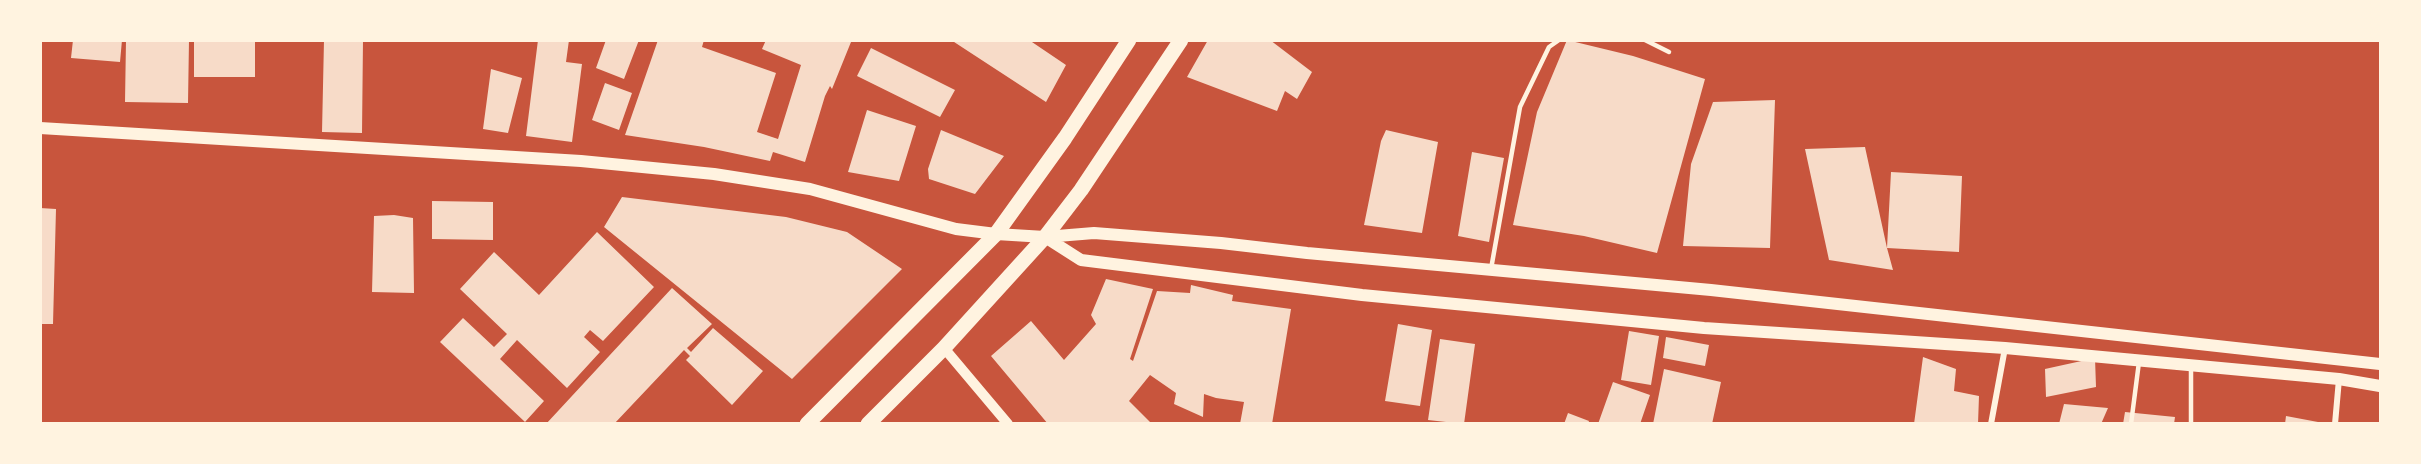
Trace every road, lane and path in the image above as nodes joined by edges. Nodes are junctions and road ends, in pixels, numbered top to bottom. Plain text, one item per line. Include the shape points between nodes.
1 (1129, 40) edge
2 (1181, 40) edge
3 (1559, 40) edge
4 (1646, 40) edge
5 (1669, 52) dead end
6 (40, 128) edge
7 (996, 234) junction
8 (1045, 237) junction
9 (1491, 270) junction
10 (944, 348) junction
11 (2005, 348) junction
12 (2139, 362) junction
13 (2380, 364) edge
14 (2191, 367) junction
15 (2339, 379) junction
16 (2380, 386) edge
17 (807, 423) edge
18 (868, 423) edge
19 (1008, 423) edge
20 (1991, 423) edge
21 (2131, 423) edge
22 (2191, 423) edge
23 (2336, 423) edge

1 - 7 main road
2 - 8 main road
3 - 9 lane via 1550,47 1520,107
4 - 5 lane
6 - 7 main road via 581,161 714,174 810,189 956,229
7 - 8 main road
7 - 17 main road
8 - 9 main road via 1094,233
8 - 10 main road
8 - 11 main road via 1081,260 1362,295 1704,328
9 - 13 main road via 1711,290
10 - 18 main road
10 - 19 street
11 - 12 main road
11 - 20 street
12 - 14 main road
12 - 21 lane
14 - 15 main road
14 - 22 lane
15 - 16 main road
15 - 23 street

